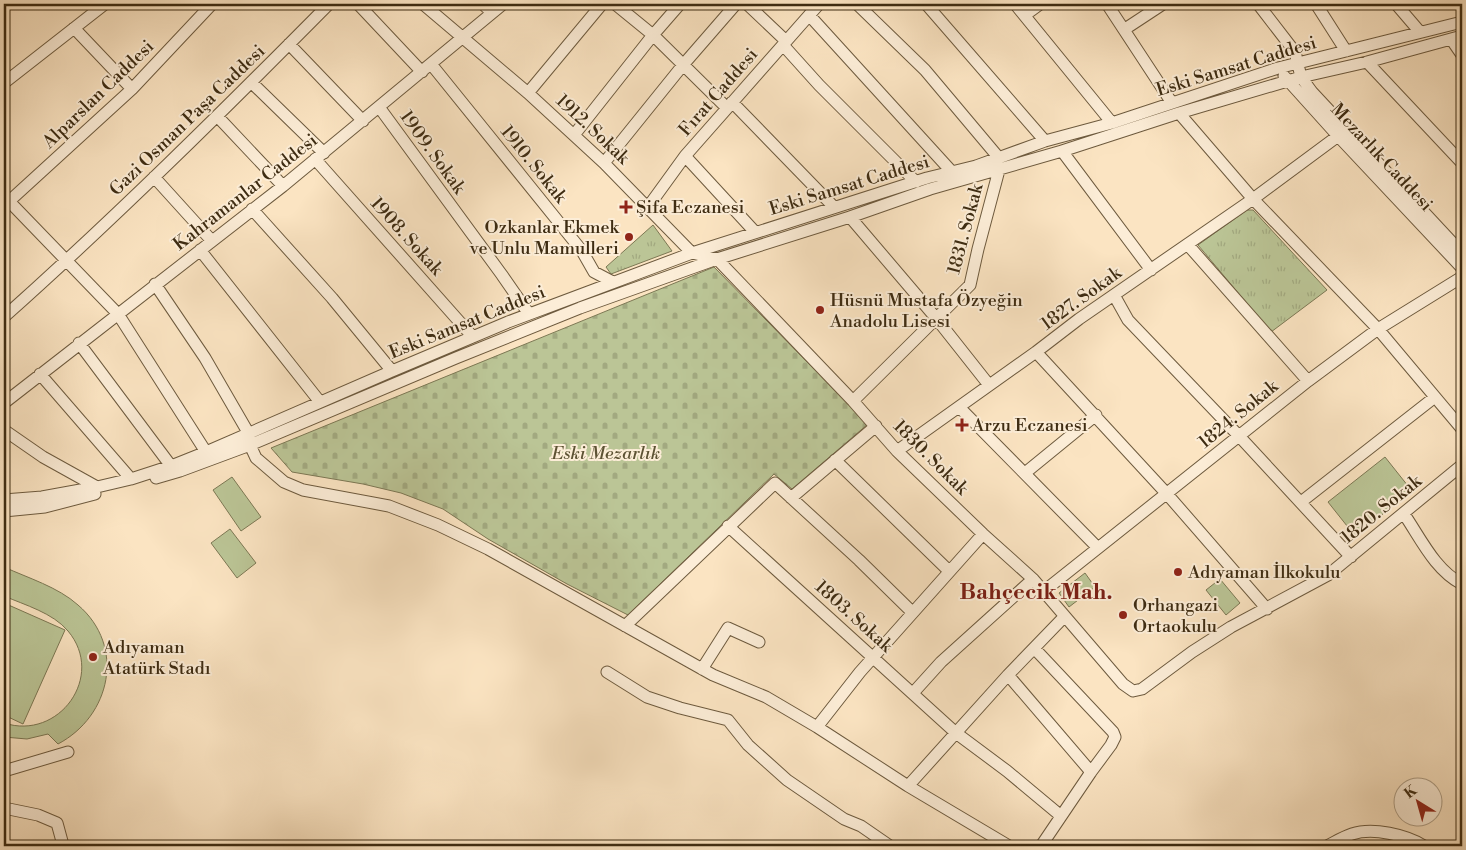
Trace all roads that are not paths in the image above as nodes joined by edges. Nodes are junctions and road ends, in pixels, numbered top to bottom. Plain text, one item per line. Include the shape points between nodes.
1 (105, 4) edge
2 (212, 4) edge
3 (329, 4) edge
4 (358, 4) edge
5 (423, 4) edge
6 (482, 4) edge
7 (503, 4) edge
8 (602, 4) edge
9 (615, 4) edge
10 (680, 4) edge
11 (736, 4) edge
12 (746, 4) edge
13 (819, 4) edge
14 (858, 4) edge
15 (926, 4) edge
16 (1016, 4) edge
17 (1040, 4) edge
18 (1107, 4) edge
19 (1163, 4) edge
20 (1258, 4) edge
21 (1316, 4) edge
22 (1396, 4) edge
23 (492, 13) junction
24 (809, 15) junction
25 (1025, 15) junction
26 (1462, 22) edge
27 (74, 28) junction
28 (1125, 29) junction
29 (1420, 32) junction
30 (652, 35) junction
31 (464, 37) junction
32 (1456, 37) edge
33 (784, 43) junction
34 (289, 44) junction
35 (1346, 51) junction
36 (1462, 54) edge
37 (1366, 62) junction
38 (1298, 63) junction
39 (431, 64) junction
40 (683, 65) junction
41 (1278, 68) junction
42 (422, 72) junction
43 (1301, 77) junction
44 (1287, 81) junction
45 (251, 82) junction
46 (4, 83) edge
47 (132, 89) junction
48 (528, 92) junction
49 (730, 105) junction
50 (379, 107) junction
51 (1176, 108) junction
52 (217, 116) junction
53 (363, 121) junction
54 (1112, 123) junction
55 (574, 135) junction
56 (1338, 136) junction
57 (1046, 141) junction
58 (1062, 151) junction
59 (320, 156) junction
60 (685, 156) junction
61 (999, 158) junction
62 (604, 163) junction
63 (1462, 163) edge
64 (999, 170) junction
65 (952, 172) junction
66 (154, 177) junction
67 (916, 182) junction
68 (283, 186) junction
69 (1253, 199) junction
70 (6, 201) edge
71 (648, 207) junction
72 (834, 207) junction
73 (252, 209) junction
74 (850, 217) junction
75 (755, 232) junction
76 (212, 241) junction
77 (1188, 245) junction
78 (200, 250) junction
79 (692, 253) junction
80 (1462, 254) edge
81 (717, 259) junction
82 (68, 260) junction
83 (1462, 268) edge
84 (1151, 270) junction
85 (1462, 277) edge
86 (613, 282) junction
87 (155, 284) junction
88 (1114, 295) junction
89 (118, 314) junction
90 (529, 314) junction
91 (4, 317) edge
92 (936, 318) junction
93 (1378, 329) junction
94 (473, 336) junction
95 (80, 343) junction
96 (1036, 352) junction
97 (392, 371) junction
98 (40, 374) junction
99 (1308, 381) junction
100 (989, 385) junction
101 (1435, 397) junction
102 (853, 401) junction
103 (320, 402) junction
104 (4, 403) edge
105 (959, 407) junction
106 (1096, 416) junction
107 (876, 426) junction
108 (1462, 429) edge
109 (4, 430) edge
110 (1239, 436) junction
111 (249, 439) junction
112 (897, 450) junction
113 (206, 452) junction
114 (835, 460) junction
115 (1462, 465) edge
116 (171, 466) junction
117 (1025, 473) junction
118 (131, 479) junction
119 (98, 486) junction
120 (1167, 494) junction
121 (791, 498) junction
122 (4, 500) edge
123 (1301, 502) junction
124 (4, 511) edge
125 (1404, 514) junction
126 (728, 526) junction
127 (983, 534) junction
128 (1098, 548) junction
129 (1351, 557) junction
130 (949, 571) junction
131 (1033, 579) junction
132 (1462, 584) edge
133 (1044, 591) junction
134 (1267, 609) junction
135 (912, 612) junction
136 (1064, 617) junction
137 (625, 626) junction
138 (759, 642) dead end
139 (1034, 648) junction
140 (874, 658) junction
141 (702, 669) junction
142 (607, 672) dead end
143 (1008, 675) junction
144 (1142, 689) joint
145 (913, 693) junction
146 (817, 727) junction
147 (956, 732) junction
148 (68, 752) dead end
149 (4, 771) edge
150 (1091, 772) junction
151 (908, 786) junction
152 (4, 808) edge
153 (1061, 816) junction
154 (61, 846) edge
155 (890, 846) edge
156 (1009, 846) edge
157 (1041, 846) edge
158 (1327, 846) edge
159 (1424, 846) edge

1 - 27 street
2 - 47 street, Alparslan Caddesi
3 - 34 street, Gazi Osman Paşa Caddesi
4 - 42 street
5 - 31 street, 1912. Sokak
6 - 23 street
7 - 23 street, Kahramanlar Caddesi
8 - 48 street
9 - 30 street
10 - 30 street
11 - 40 street
12 - 33 street
13 - 24 street, Fırat Caddesi
14 - 61 street via 925,70
15 - 57 street
16 - 25 street
17 - 25 street
18 - 28 street
19 - 28 street
20 - 38 street, Mezarlık Caddesi via 1296,52
21 - 35 street
22 - 29 street
23 - 31 street, Kahramanlar Caddesi
24 - 33 street, Fırat Caddesi
24 - 65 street
25 - 54 street
26 - 29 street, Eski Samsat Caddesi
27 - 46 street
27 - 47 street
28 - 51 street
29 - 35 street, Eski Samsat Caddesi
30 - 40 street
30 - 55 street
31 - 39 street, Kahramanlar Caddesi
31 - 48 street, 1912. Sokak
32 - 36 street
32 - 37 street, Eski Samsat Caddesi
33 - 49 street, Fırat Caddesi
33 - 67 street via 819,85
34 - 45 street, Gazi Osman Paşa Caddesi
34 - 53 street
35 - 38 street, Eski Samsat Caddesi
37 - 43 street, Eski Samsat Caddesi
37 - 63 street
38 - 41 street, Eski Samsat Caddesi
38 - 43 street, Mezarlık Caddesi
39 - 42 street, Kahramanlar Caddesi
39 - 86 street, 1910. Sokak via 582,251 594,272
40 - 49 street
40 - 62 street
41 - 44 street, Mezarlık Caddesi
41 - 51 street, Eski Samsat Caddesi
42 - 50 street, Kahramanlar Caddesi
43 - 44 street, Eski Samsat Caddesi
43 - 80 street, Mezarlık Caddesi
44 - 51 street, Eski Samsat Caddesi
44 - 56 street, Mezarlık Caddesi
45 - 52 street, Gazi Osman Paşa Caddesi
45 - 59 street, 1908. Sokak
47 - 70 street, Alparslan Caddesi
48 - 55 street, 1912. Sokak
49 - 60 street, Fırat Caddesi
49 - 72 street
50 - 53 street, Kahramanlar Caddesi
50 - 90 street, 1909. Sokak
51 - 54 street, Eski Samsat Caddesi
51 - 58 street, Eski Samsat Caddesi
51 - 69 street
52 - 66 street, Gazi Osman Paşa Caddesi
52 - 68 street
53 - 59 street, Kahramanlar Caddesi
54 - 57 street, Eski Samsat Caddesi
55 - 62 street, 1912. Sokak
56 - 69 street, 1827. Sokak
56 - 83 street, Mezarlık Caddesi
57 - 61 street, Eski Samsat Caddesi
58 - 64 street, Eski Samsat Caddesi
58 - 84 street
59 - 68 street, Kahramanlar Caddesi
59 - 94 street, 1908. Sokak
60 - 71 street, Fırat Caddesi
60 - 75 street
61 - 65 street, Eski Samsat Caddesi
62 - 71 street, 1912. Sokak
64 - 74 street, Eski Samsat Caddesi
64 - 92 street, 1831. Sokak via 970,285
65 - 67 street, Eski Samsat Caddesi
66 - 76 street
66 - 82 street, Gazi Osman Paşa Caddesi
67 - 72 street, Eski Samsat Caddesi
68 - 73 street, Kahramanlar Caddesi
69 - 77 street, 1827. Sokak
69 - 93 street
70 - 82 street
71 - 79 street, 1912. Sokak
72 - 75 street, Eski Samsat Caddesi
73 - 76 street, Kahramanlar Caddesi
73 - 97 street
74 - 81 street, Eski Samsat Caddesi
74 - 92 street
75 - 79 street, Eski Samsat Caddesi
76 - 78 street, Kahramanlar Caddesi
77 - 84 street, 1827. Sokak
77 - 99 street
78 - 87 street, Kahramanlar Caddesi
78 - 103 street
79 - 81 street
79 - 86 street, Eski Samsat Caddesi
81 - 102 street, 1830. Sokak
81 - 111 street, Eski Samsat Caddesi via 580,308
82 - 89 street
82 - 91 street, Gazi Osman Paşa Caddesi
84 - 88 street, 1827. Sokak
85 - 93 street, 1824. Sokak
86 - 90 street, Eski Samsat Caddesi
87 - 89 street, Kahramanlar Caddesi
87 - 111 street via 205,358
88 - 96 street, 1827. Sokak
88 - 110 street via 1128,320
89 - 95 street, Kahramanlar Caddesi
89 - 113 street
90 - 94 street, Eski Samsat Caddesi
92 - 100 street
92 - 102 street, 1831. Sokak
93 - 99 street, 1824. Sokak
93 - 101 street
94 - 97 street, Eski Samsat Caddesi
95 - 98 street, Kahramanlar Caddesi
95 - 116 street
96 - 100 street, 1827. Sokak
96 - 106 street
97 - 103 street, Eski Samsat Caddesi
98 - 104 street, Kahramanlar Caddesi
98 - 118 street
99 - 110 street, 1824. Sokak
100 - 105 street, 1827. Sokak
101 - 108 street
101 - 123 street
102 - 107 street, 1830. Sokak
103 - 111 street, Eski Samsat Caddesi
105 - 112 street, 1827. Sokak
105 - 117 street
106 - 117 street
106 - 120 street
107 - 112 street, 1830. Sokak
107 - 114 street
109 - 119 street via 43,457
110 - 120 street, 1824. Sokak
110 - 123 street
111 - 113 street, Eski Samsat Caddesi
111 - 124 street, Eski Samsat Caddesi via 180,471 45,507
111 - 137 street via 256,458 284,482 303,490 389,506 438,525 488,549
112 - 127 street, 1830. Sokak
113 - 116 street, Eski Samsat Caddesi
114 - 121 street
114 - 130 street
115 - 125 street, 1820. Sokak
116 - 118 street, Eski Samsat Caddesi
117 - 128 street
118 - 119 street, Eski Samsat Caddesi
119 - 122 street, Eski Samsat Caddesi via 42,497
120 - 128 street, 1824. Sokak
120 - 134 street
121 - 126 street via 775,483
121 - 135 street
123 - 129 street
125 - 129 street, 1820. Sokak
125 - 132 street via 1439,567
126 - 137 street
126 - 140 street, 1803. Sokak
127 - 130 street
127 - 131 street, 1830. Sokak
128 - 133 street, 1824. Sokak
129 - 134 street, 1820. Sokak via 1328,575
130 - 135 street
131 - 133 street, 1830. Sokak
131 - 145 street via 941,662
133 - 136 street, 1830. Sokak
134 - 144 street, 1820. Sokak via 1231,627
135 - 140 street
136 - 139 street
136 - 144 street, 1830. Sokak via 1123,684 1134,690
137 - 141 street
138 - 141 street via 728,628
139 - 143 street
139 - 150 street via 1113,732 1115,738
140 - 145 street, 1803. Sokak
140 - 146 street
141 - 146 street via 766,697
142 - 155 street via 648,697 728,720 748,745 787,780
143 - 147 street
143 - 150 street
145 - 147 street, 1803. Sokak
146 - 151 street
147 - 151 street
147 - 153 street, 1803. Sokak
148 - 149 street
150 - 153 street
151 - 156 street
152 - 154 street via 38,815 57,823
153 - 157 street
158 - 159 street via 1354,833 1368,832 1392,833

